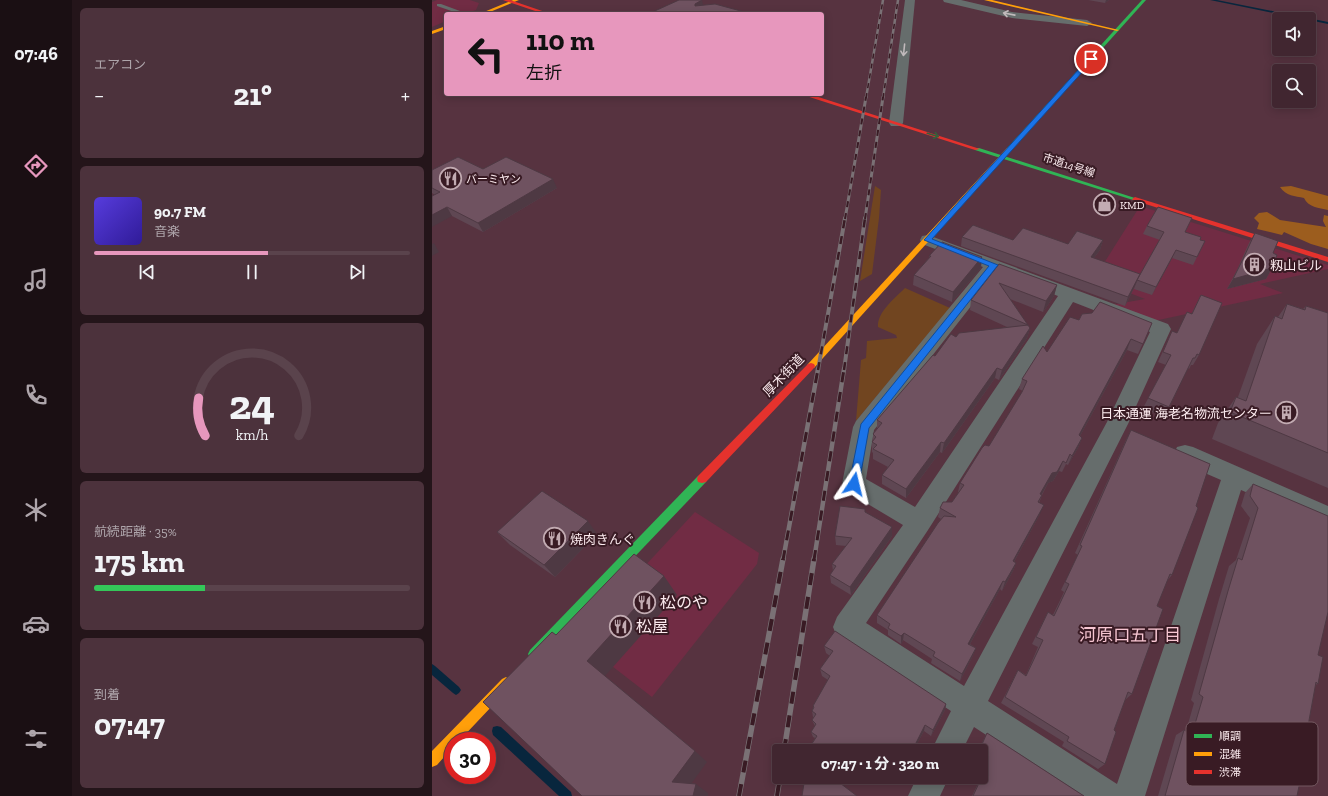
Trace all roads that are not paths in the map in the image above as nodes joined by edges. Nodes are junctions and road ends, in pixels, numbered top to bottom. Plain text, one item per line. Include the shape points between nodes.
1 (948, 0) edge
2 (986, 0) edge
3 (511, 1) edge
4 (1141, 2) edge
5 (439, 5) dead end
6 (909, 6) edge
7 (459, 12) edge
8 (485, 12) edge
9 (543, 12) edge
10 (1090, 24) junction
11 (444, 28) edge
12 (1116, 30) junction
13 (432, 32) edge
14 (809, 96) edge
15 (896, 123) junction
16 (1002, 157) junction
17 (928, 240) junction
18 (1328, 260) edge
19 (994, 265) junction
20 (1069, 294) junction
21 (1165, 446) edge
22 (1234, 476) junction
23 (1328, 517) edge
24 (919, 522) junction
25 (525, 663) edge
26 (515, 674) edge
27 (969, 706) junction
28 (950, 744) edge
29 (432, 760) edge
30 (930, 784) edge
31 (924, 796) edge
32 (1108, 796) edge
33 (1129, 796) edge

10 -> 1 street via 1012,15
2 - 10 main road
3 - 8 main road
3 - 9 main road
4 - 12 main road, 厚木街道
5 - 7 lane
6 -> 15 street
10 - 12 main road
11 - 13 main road
12 - 16 main road, 厚木街道
14 - 15 main road, 市道14号線
15 -> 16 main road, 市道14号線
16 - 17 main road, 厚木街道
16 - 18 main road, 市道14号線
17 - 19 street
17 - 25 main road, 厚木街道 via 850,325
19 - 20 street
19 - 24 street via 864,427 854,484
20 - 24 street
20 - 27 street via 1161,330 1127,429
21 - 22 street
22 - 23 street
22 - 33 street
24 - 27 street via 847,627
26 - 29 main road
27 - 28 street
27 - 32 street
30 - 31 street

